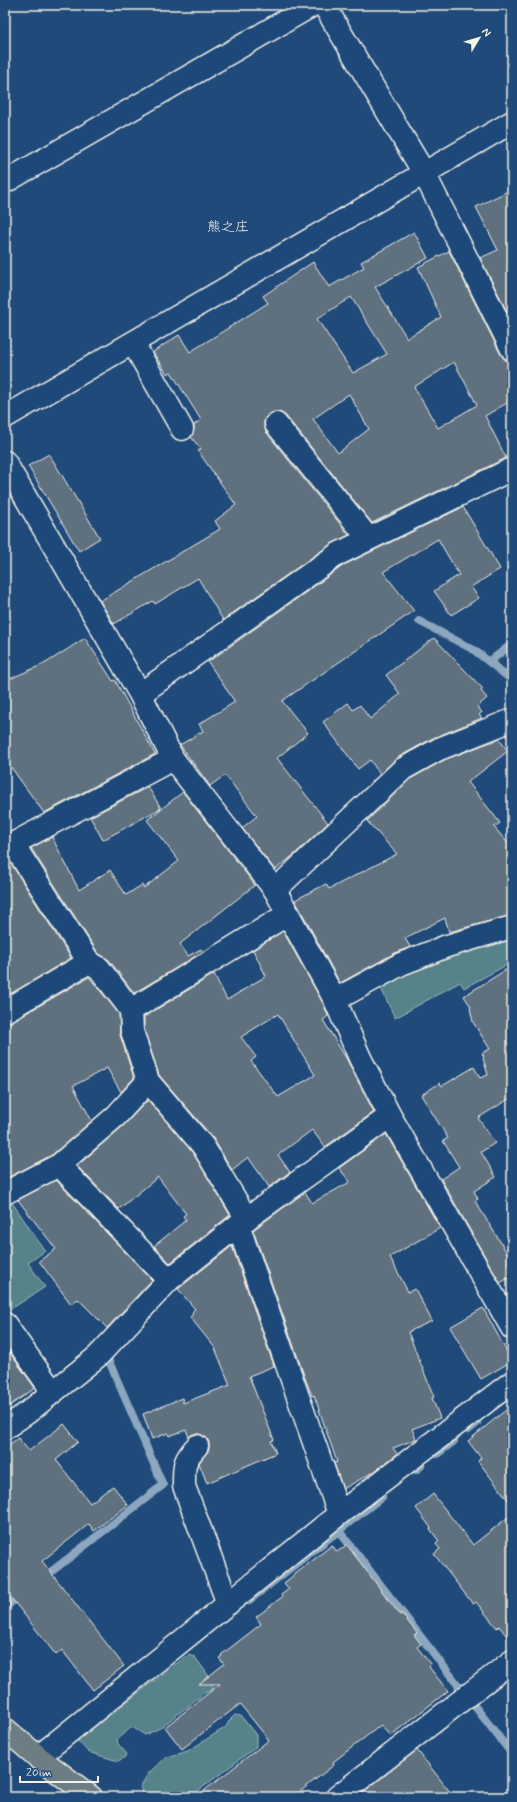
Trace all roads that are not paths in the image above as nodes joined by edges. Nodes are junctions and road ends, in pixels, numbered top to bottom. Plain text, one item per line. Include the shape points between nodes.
1 (313, 5) edge
2 (324, 5) edge
3 (512, 122) edge
4 (424, 173) junction
5 (5, 182) edge
6 (132, 343) junction
7 (512, 349) edge
8 (5, 417) edge
9 (276, 424) dead end
10 (182, 429) dead end
11 (5, 462) edge
12 (512, 469) edge
13 (369, 539) junction
14 (140, 694) junction
15 (512, 720) edge
16 (173, 760) junction
17 (9, 846) edge
18 (275, 890) junction
19 (288, 914) junction
20 (512, 928) edge
21 (89, 962) junction
22 (334, 1000) junction
23 (131, 1010) junction
24 (5, 1011) edge
25 (148, 1081) junction
26 (390, 1116) junction
27 (59, 1165) junction
28 (5, 1193) edge
29 (242, 1222) junction
30 (169, 1280) junction
31 (5, 1324) edge
32 (512, 1328) edge
33 (512, 1382) edge
34 (53, 1392) junction
35 (5, 1428) edge
36 (197, 1446) dead end
37 (339, 1514) junction
38 (228, 1604) junction
39 (512, 1661) edge
40 (5, 1729) edge
41 (38, 1757) junction
42 (91, 1797) edge
43 (337, 1797) edge

1 - 5 street
2 - 4 street
3 - 4 street
4 - 6 street
4 - 7 street
6 - 8 street
6 - 10 street
9 - 13 street
11 - 14 street
12 - 13 street
13 - 14 street via 338,554
14 - 16 street
15 - 18 street via 439,749 403,769
16 - 17 street
16 - 18 street
17 - 21 street
18 - 19 street
19 - 22 street
19 - 23 street
20 - 22 street via 447,946 401,964
21 - 23 street via 99,968
21 - 24 street
22 - 26 street
23 - 25 street via 132,1031
25 - 27 street via 116,1116
25 - 29 street via 203,1146
26 - 29 street
26 - 32 street
27 - 28 street
27 - 30 street
29 - 30 street
29 - 37 street
30 - 34 street via 98,1356
31 - 34 street
33 - 37 street
34 - 35 street
36 - 38 street via 187,1457 184,1486
37 - 38 street
38 - 41 street
39 - 43 street
40 - 41 main road
41 - 42 main road

